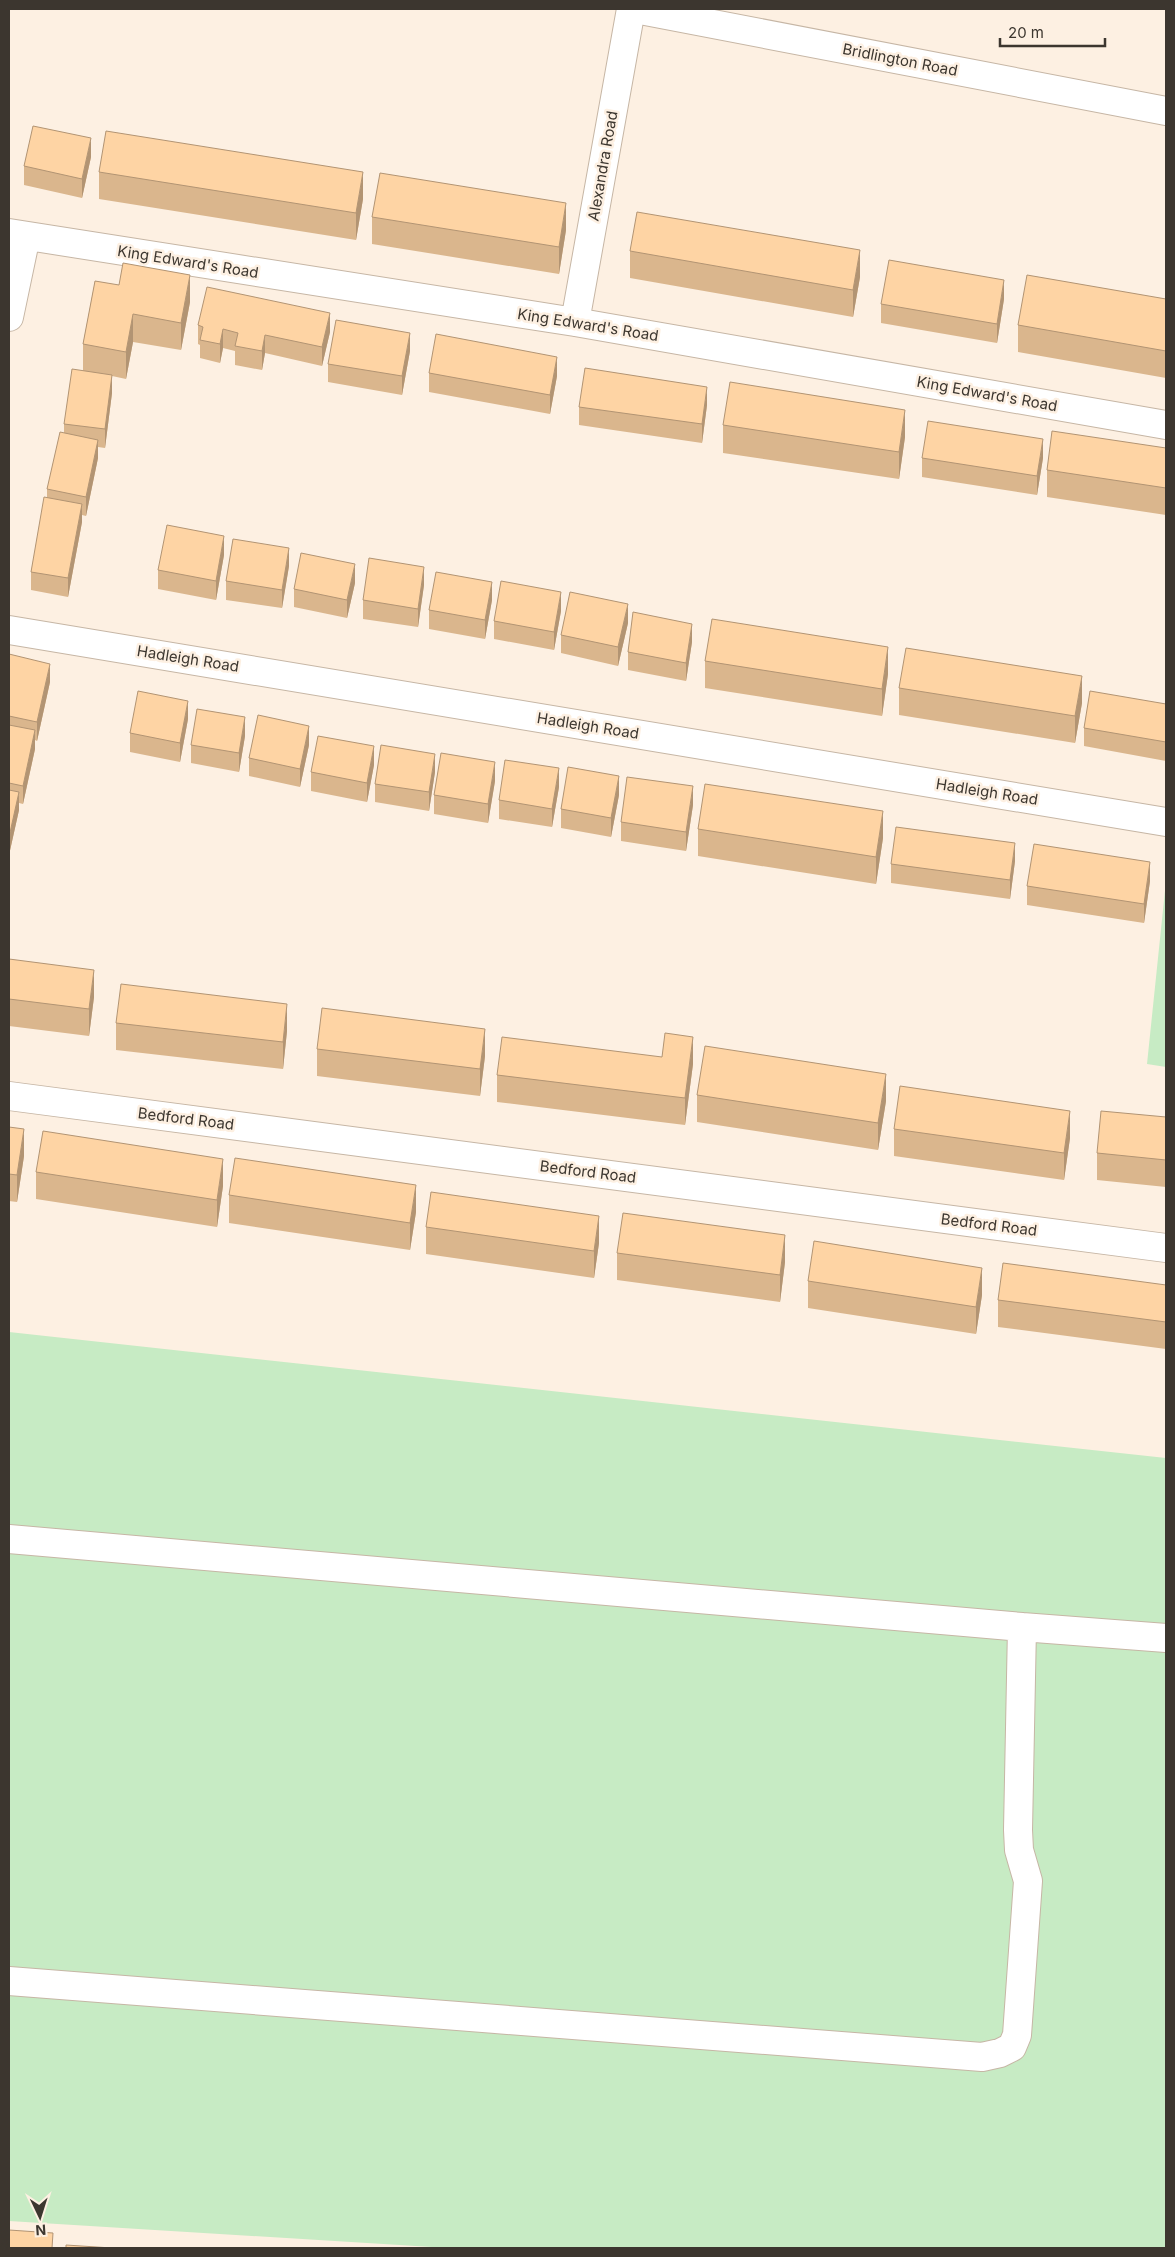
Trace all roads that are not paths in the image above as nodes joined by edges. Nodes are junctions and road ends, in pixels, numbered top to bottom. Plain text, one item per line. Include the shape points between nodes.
1 (633, 9) edge
2 (1166, 111) edge
3 (18, 235) edge
4 (9, 317) edge
5 (575, 322) junction
6 (1166, 425) edge
7 (9, 630) edge
8 (1166, 822) edge
9 (9, 1096) edge
10 (1166, 1248) edge
11 (9, 1538) edge
12 (1022, 1627) junction
13 (1166, 1638) edge
14 (9, 1980) edge

1 - 2 street, Bridlington Road
1 - 5 street, Alexandra Road
3 - 4 street
3 - 5 street, King Edward's Road
5 - 6 street, King Edward's Road
7 - 8 street, Hadleigh Road
9 - 10 street, Bedford Road
11 - 12 street
12 - 13 street
12 - 14 street via 1018,1830 1019,1850 1028,1881 1017,2035 1012,2047 1000,2053 982,2057

